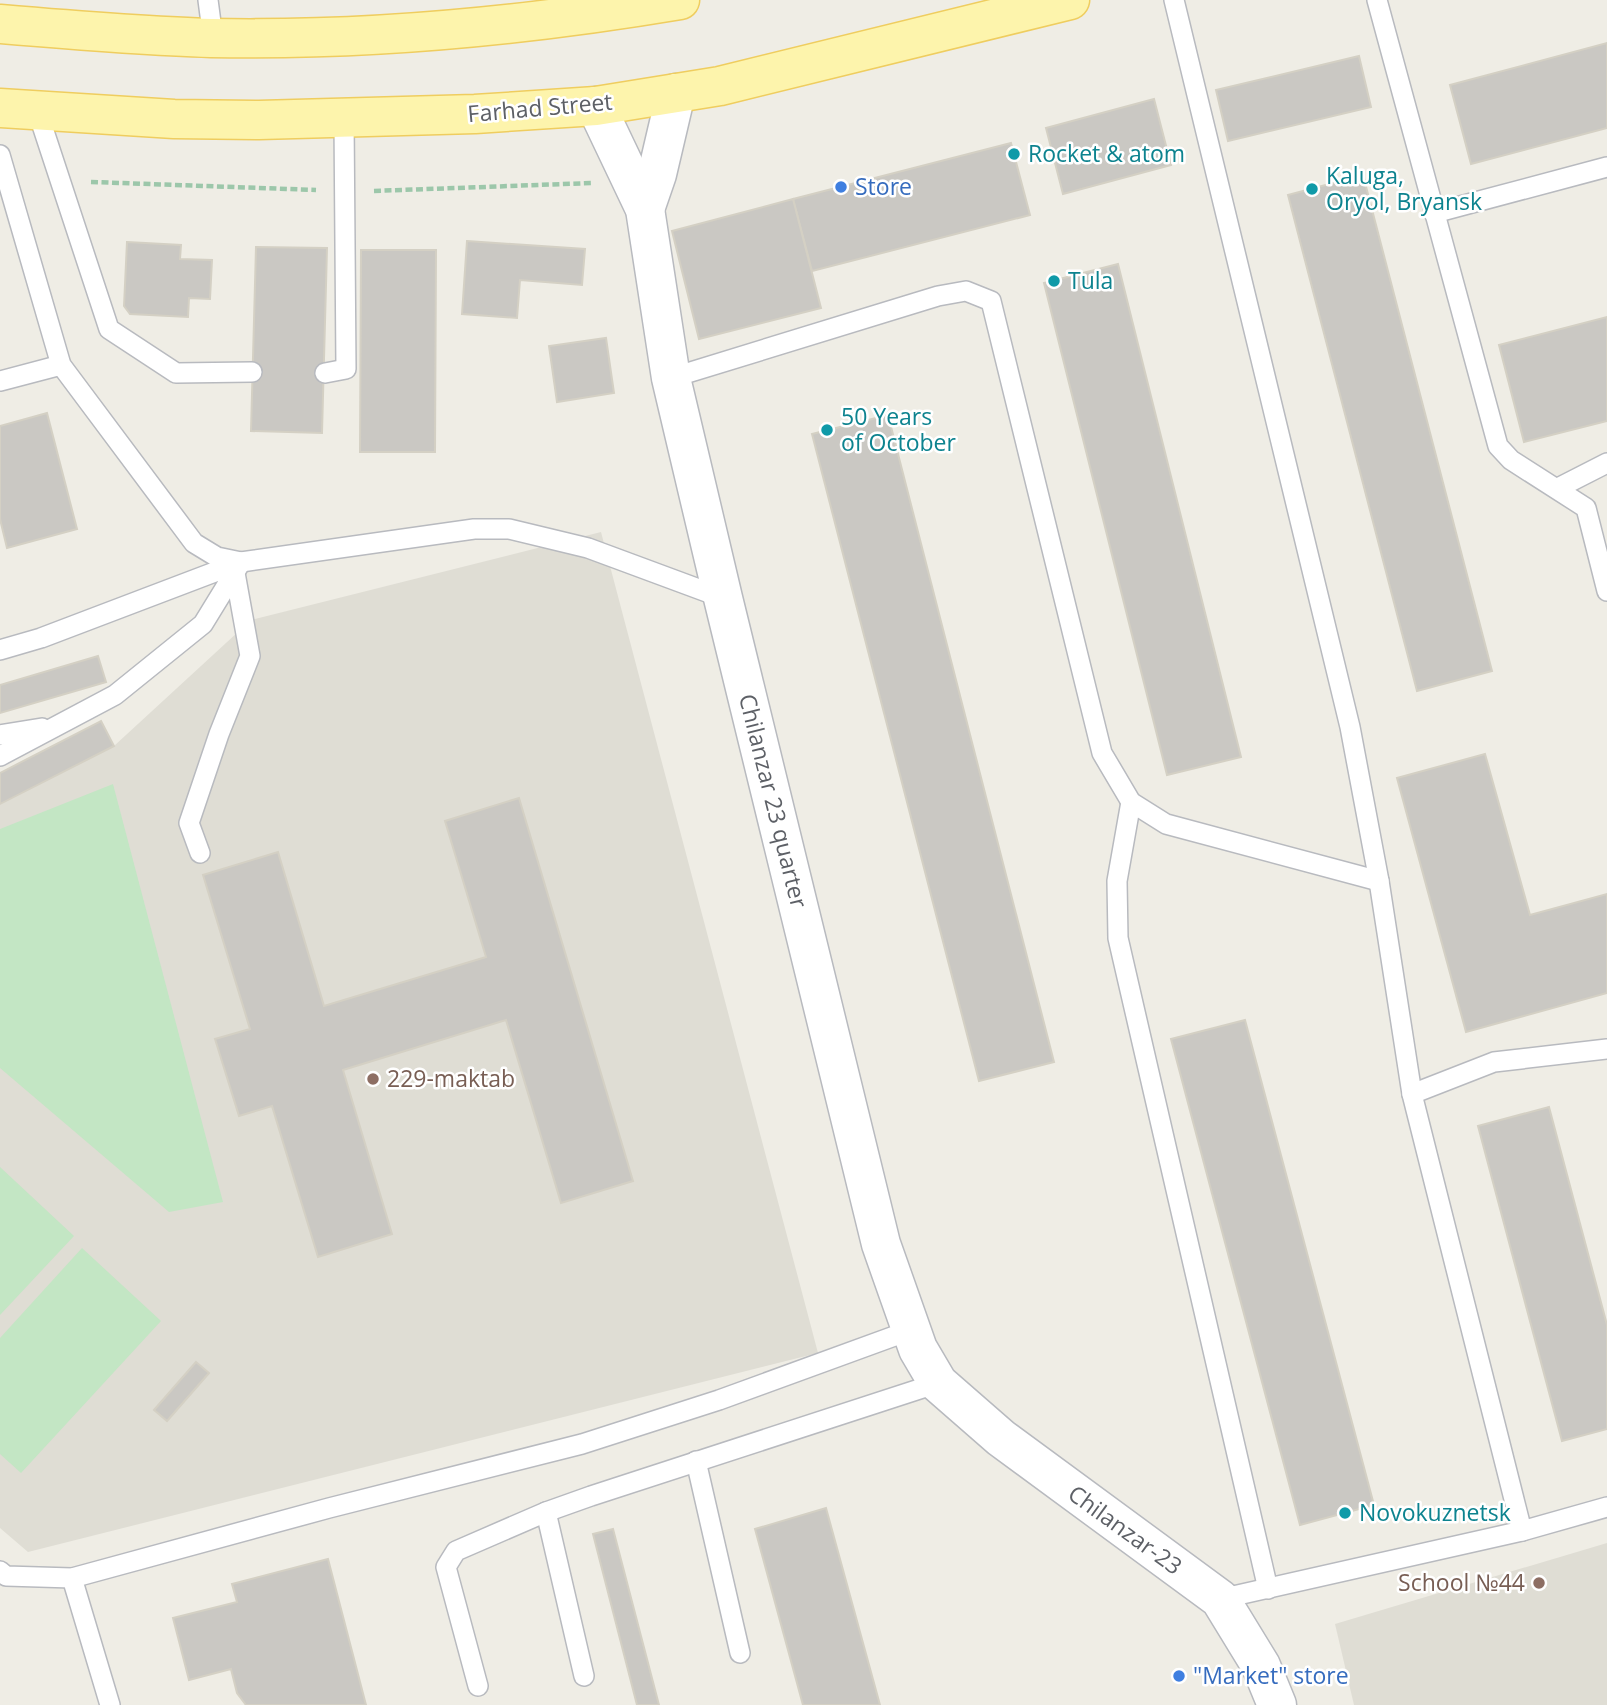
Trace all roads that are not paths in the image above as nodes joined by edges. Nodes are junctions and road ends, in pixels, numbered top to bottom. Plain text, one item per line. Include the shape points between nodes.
1 (208, 0) edge
2 (680, 0) edge
3 (1070, 0) edge
4 (1174, 0) edge
5 (1377, 0) edge
6 (531, 11) edge
7 (0, 24) edge
8 (213, 38) junction
9 (676, 93) junction
10 (596, 106) junction
11 (19, 109) edge
12 (344, 119) junction
13 (0, 155) edge
14 (1607, 167) edge
15 (645, 209) junction
16 (1434, 213) junction
17 (61, 365) junction
18 (252, 372) dead end
19 (325, 373) dead end
20 (671, 378) junction
21 (0, 381) edge
22 (1607, 463) edge
23 (1558, 488) junction
24 (238, 567) junction
25 (1607, 591) edge
26 (723, 598) junction
27 (0, 650) edge
28 (57, 726) junction
29 (0, 735) edge
30 (0, 756) edge
31 (1131, 803) junction
32 (201, 853) dead end
33 (1379, 881) junction
34 (1607, 1049) edge
35 (1412, 1094) junction
36 (911, 1330) junction
37 (938, 1382) junction
38 (696, 1461) junction
39 (1607, 1507) edge
40 (546, 1512) junction
41 (1522, 1531) junction
42 (2, 1577) edge
43 (72, 1578) junction
44 (1268, 1589) junction
45 (1220, 1599) junction
46 (740, 1653) dead end
47 (584, 1676) dead end
48 (478, 1686) dead end
49 (110, 1705) edge
50 (1277, 1705) edge

1 - 8 lane
2 - 6 main road
3 - 9 main road, Farhad Street
4 - 33 lane via 1350,727
5 - 16 lane
6 - 8 main road via 338,36
7 - 8 main road
9 - 10 main road, Farhad Street
9 - 15 street, Chilanzar 23 quarter
10 - 12 main road, Farhad Street
10 - 15 street, Chilanzar 23 quarter
11 - 12 main road, Farhad Street via 174,119
11 - 18 lane via 109,329 176,373
12 - 19 lane via 346,369
13 - 17 lane
14 - 16 lane
15 - 20 street, Chilanzar 23 quarter
16 - 23 lane via 1499,446 1511,460
17 - 21 lane
17 - 24 lane via 194,543
20 - 26 street, Chilanzar 23 quarter
20 - 31 lane via 938,296 966,291 991,301 1102,753
22 - 23 lane
23 - 25 lane via 1586,508
24 - 26 lane via 474,529 509,528 588,548
24 - 27 lane
24 - 28 lane via 203,624 115,695
24 - 32 lane via 250,656 189,823
26 - 36 street, Chilanzar 23 quarter via 881,1244
28 - 29 lane
28 - 30 lane
31 - 33 lane via 1166,824
31 - 44 lane via 1117,881 1118,938
33 - 35 lane
34 - 35 lane via 1494,1062
35 - 41 lane
36 - 37 street, Chilanzar 23 quarter
36 - 43 lane via 582,1444
37 - 38 lane
37 - 45 street, Chilanzar-23 via 1001,1438
38 - 40 lane
38 - 46 lane
39 - 41 lane
40 - 47 lane
40 - 48 lane via 456,1552 446,1567
41 - 44 lane
42 - 43 lane
43 - 49 lane
44 - 45 lane
45 - 50 street, Chilanzar-23 via 1261,1666

